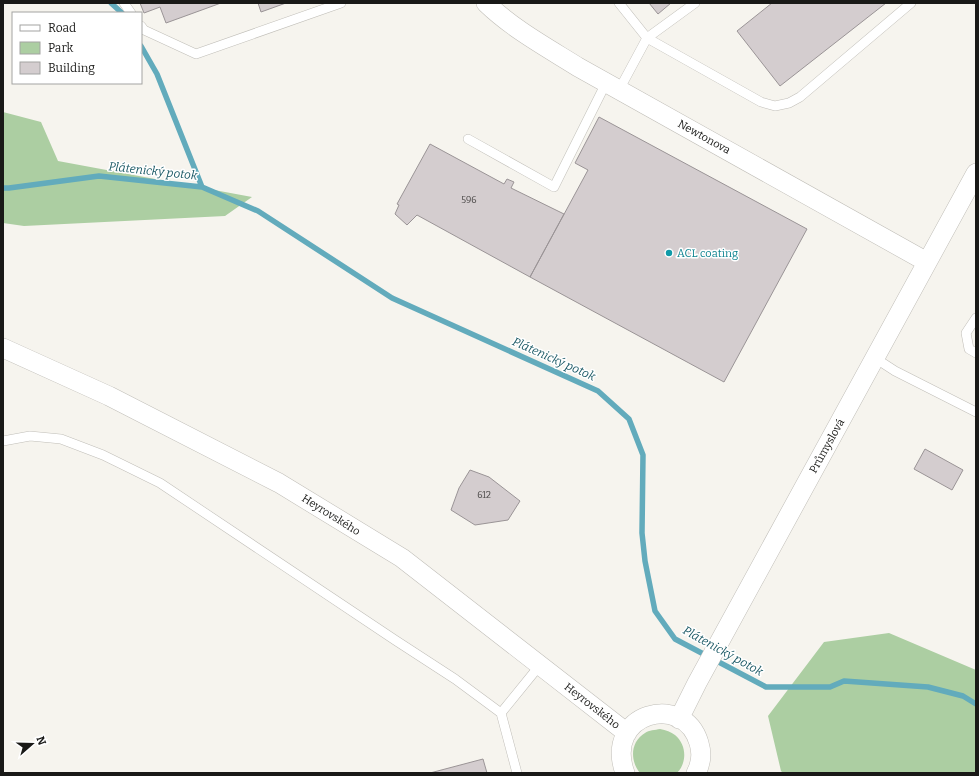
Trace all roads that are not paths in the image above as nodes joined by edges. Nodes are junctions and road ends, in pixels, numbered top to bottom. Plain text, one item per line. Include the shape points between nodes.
1 (124, 3) edge
2 (341, 3) edge
3 (486, 3) edge
4 (618, 3) edge
5 (695, 3) edge
6 (911, 3) edge
7 (130, 12) edge
8 (142, 27) edge
9 (647, 38) junction
10 (613, 86) junction
11 (468, 139) dead end
12 (976, 173) edge
13 (927, 262) junction
14 (976, 318) edge
15 (3, 348) edge
16 (976, 353) edge
17 (875, 358) junction
18 (976, 412) edge
19 (3, 441) edge
20 (540, 665) junction
21 (501, 712) junction
22 (680, 719) junction
23 (627, 732) junction
24 (517, 773) edge
25 (625, 773) edge
26 (696, 773) edge

1 - 7 lane
2 - 8 lane via 196,54
3 - 10 street, Newtonova via 527,36
4 - 9 lane
5 - 9 lane
6 - 9 lane via 800,97 789,103 774,106 761,102
9 - 10 lane
10 - 11 lane via 554,187
10 - 13 street, Newtonova
12 - 13 street, Průmyslová
13 - 17 street, Průmyslová
14 - 16 lane via 966,333 969,349
15 - 20 street, Heyrovského via 110,396 279,483 402,558
17 - 18 lane via 895,371
17 - 22 street, Průmyslová via 697,683
19 - 21 lane via 30,436 61,439 103,454 160,483
20 - 21 lane
20 - 23 street, Heyrovského
21 - 24 lane
22 - 23 street via 665,714 650,715 637,722
22 - 26 street via 692,730 700,745 700,762
23 - 25 street via 621,748

